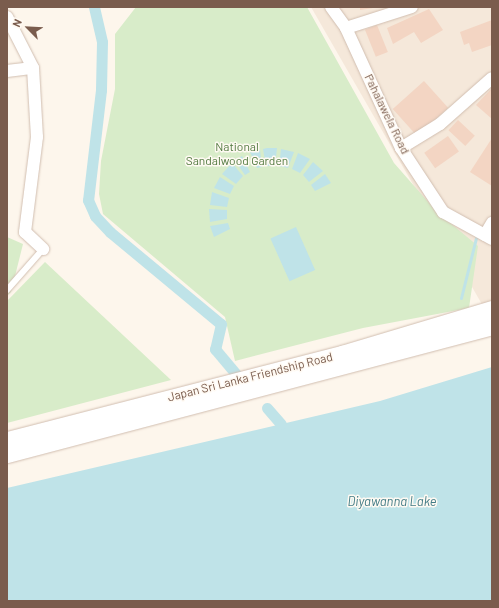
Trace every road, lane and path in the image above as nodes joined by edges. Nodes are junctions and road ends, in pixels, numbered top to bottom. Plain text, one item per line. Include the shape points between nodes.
1 (331, 7) edge
2 (412, 7) edge
3 (7, 17) edge
4 (346, 28) junction
5 (33, 68) junction
6 (7, 71) edge
7 (492, 78) edge
8 (401, 148) junction
9 (492, 223) edge
10 (488, 238) edge
11 (43, 249) joint
12 (7, 290) edge
13 (492, 309) edge
14 (492, 326) edge
15 (7, 440) edge
16 (7, 454) edge

1 - 4 street, Pahalawela Road
2 - 4 street
3 - 5 street
4 - 8 street, Pahalawela Road
5 - 6 street
5 - 11 street via 37,137 25,232
7 - 8 street via 440,124
8 - 10 street, Pahalawela Road via 443,212
9 - 10 street
11 - 12 lane
13 - 15 main road, Japan Sri Lanka Friendship Road via 342,354
14 - 16 main road, Japan Sri Lanka Friendship Road

